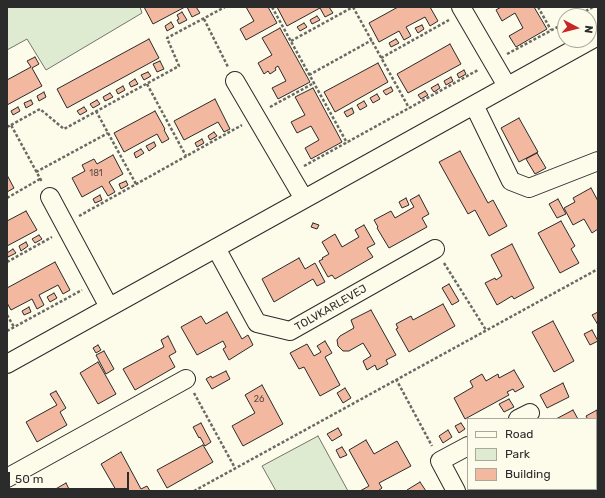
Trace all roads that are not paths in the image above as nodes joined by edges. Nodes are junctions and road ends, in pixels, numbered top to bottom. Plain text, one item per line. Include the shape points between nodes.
1 (462, 10) edge
2 (598, 36) edge
3 (235, 80) road end
4 (508, 86) junction
5 (474, 105) junction
6 (598, 161) edge
7 (50, 197) road end
8 (304, 199) junction
9 (216, 248) junction
10 (435, 249) road end
11 (109, 307) junction
12 (7, 364) edge
13 (186, 379) road end
14 (467, 447) edge
15 (7, 477) edge
16 (456, 491) edge

1 - 4 street
2 - 4 street
3 - 8 street
4 - 5 street
5 - 6 street via 511,182 529,188
5 - 8 street
7 - 11 street
8 - 9 street
9 - 10 street, TOLVKARLEVEJ via 257,323 290,331
9 - 11 street
11 - 12 street
13 - 15 street
14 - 16 street via 440,461

